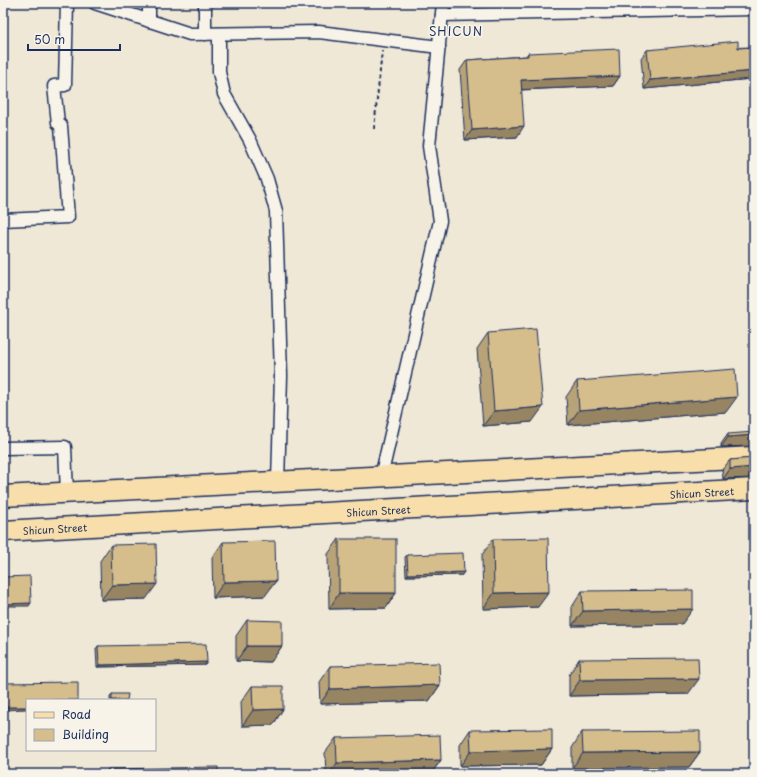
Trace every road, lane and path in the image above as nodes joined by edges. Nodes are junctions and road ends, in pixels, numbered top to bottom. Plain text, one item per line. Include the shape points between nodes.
1 (67, 3) edge
2 (95, 3) edge
3 (149, 3) edge
4 (205, 3) edge
5 (442, 9) edge
6 (754, 9) edge
7 (149, 21) junction
8 (205, 34) junction
9 (219, 34) junction
10 (384, 40) junction
11 (439, 47) junction
12 (374, 129) dead end
13 (3, 220) edge
14 (3, 448) edge
15 (754, 457) edge
16 (381, 477) junction
17 (278, 482) junction
18 (754, 489) edge
19 (67, 493) junction
20 (3, 496) edge
21 (3, 531) edge

1 - 13 street via 65,85 54,86 58,123 61,126 68,217
2 - 7 street
3 - 7 street
4 - 8 street
5 - 6 street
5 - 11 street
7 - 8 street via 190,34
8 - 9 street
9 - 10 street via 319,32
9 - 17 street via 219,72 224,94 250,140 267,179 276,211 281,376
10 - 11 street
10 - 12 path
11 - 16 street via 429,146 440,221
14 - 19 street via 65,447
15 - 16 main road
16 - 17 main road
17 - 19 main road
18 - 21 main road, Shicun Street
19 - 20 main road

